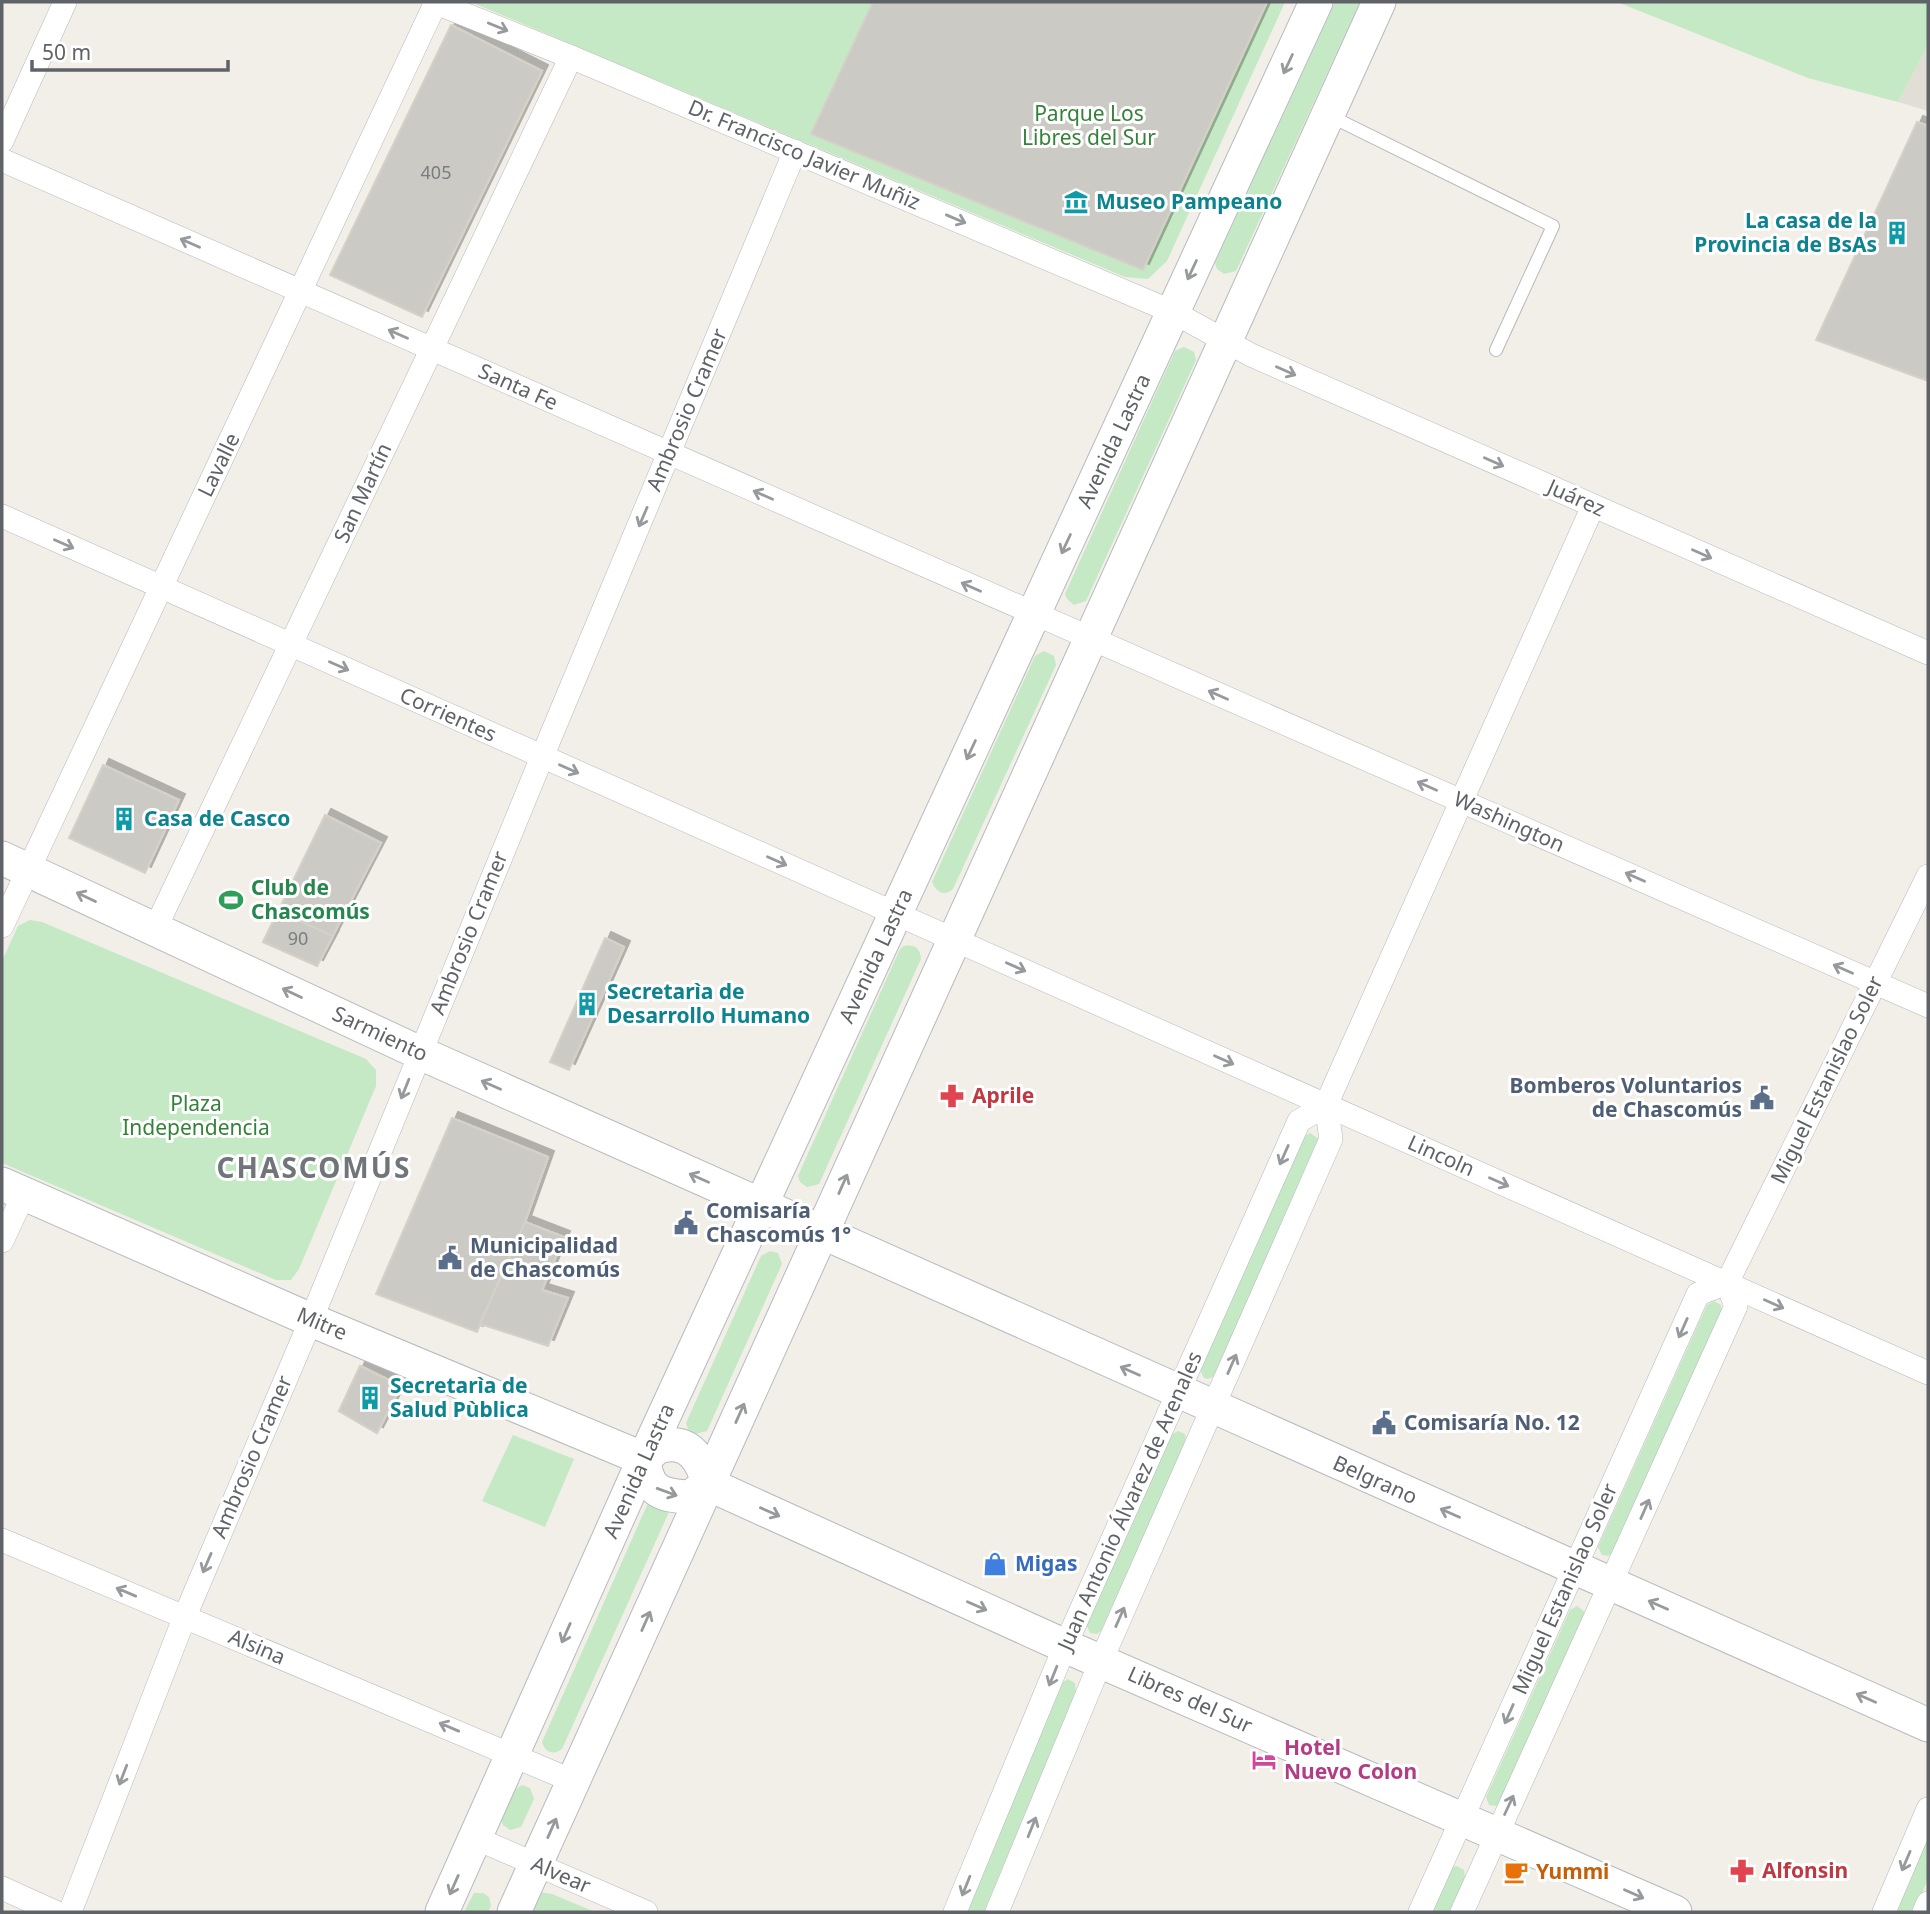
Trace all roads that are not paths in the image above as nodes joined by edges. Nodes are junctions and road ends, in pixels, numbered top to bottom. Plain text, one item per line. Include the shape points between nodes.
1 (65, 2) edge
2 (435, 2) edge
3 (1316, 2) edge
4 (1379, 2) edge
5 (570, 57) junction
6 (1327, 115) junction
7 (2, 141) edge
8 (795, 151) junction
9 (2, 160) edge
10 (302, 292) junction
11 (1173, 312) junction
12 (1225, 340) junction
13 (432, 349) junction
14 (1496, 350) dead end
15 (669, 454) junction
16 (1593, 506) junction
17 (2, 516) edge
18 (160, 587) junction
19 (1034, 614) junction
20 (1090, 639) junction
21 (291, 645) junction
22 (1928, 653) edge
23 (542, 757) junction
24 (1462, 801) junction
25 (15, 864) edge
26 (1928, 876) edge
27 (895, 914) junction
28 (2, 926) edge
29 (155, 929) junction
30 (954, 939) junction
31 (1875, 982) junction
32 (1928, 1006) edge
33 (420, 1053) junction
34 (1326, 1105) junction
35 (13, 1189) edge
36 (761, 1206) junction
37 (821, 1233) junction
38 (2, 1241) edge
39 (1727, 1283) junction
40 (311, 1320) junction
41 (1928, 1373) edge
42 (1177, 1392) junction
43 (1213, 1408) junction
44 (644, 1458) junction
45 (708, 1484) junction
46 (2, 1539) edge
47 (1574, 1569) junction
48 (1611, 1585) junction
49 (185, 1616) junction
50 (1065, 1646) junction
51 (1101, 1661) junction
52 (1928, 1726) edge
53 (512, 1754) junction
54 (573, 1781) junction
55 (1928, 1809) edge
56 (1462, 1819) junction
57 (1496, 1834) junction
58 (475, 1838) junction
59 (536, 1864) junction
60 (2, 1888) edge
61 (1928, 1903) edge
62 (55, 1912) edge
63 (70, 1912) edge
64 (442, 1912) edge
65 (514, 1912) edge
66 (646, 1912) edge
67 (955, 1912) edge
68 (997, 1912) edge
69 (1420, 1912) edge
70 (1462, 1912) edge
71 (1675, 1912) edge
72 (1884, 1912) edge
73 (1924, 1912) edge

1 - 7 street
2 -> 5 street, Dr. Francisco Javier Muñiz
2 - 10 street, Lavalle
3 -> 11 main road, Avenida Lastra
4 - 6 main road
5 - 8 street, Dr. Francisco Javier Muñiz
5 - 13 street, San Martín
6 - 12 main road
6 - 14 lane via 1553,226
8 -> 11 street, Dr. Francisco Javier Muñiz
8 - 15 street, Ambrosio Cramer
10 -> 9 street, Santa Fe
13 -> 10 street, Santa Fe
10 - 18 street, Lavalle
11 - 12 street, Dr. Francisco Javier Muñiz
11 -> 19 main road, Avenida Lastra
12 -> 16 street, Juárez
12 - 20 main road
13 - 15 street, Santa Fe
13 - 21 street, San Martín
19 -> 15 street, Santa Fe
15 -> 23 street, Ambrosio Cramer
16 -> 22 street, Juárez
16 - 24 street
17 -> 18 street, Corrientes
18 - 21 street, Corrientes
18 - 25 street, Lavalle
19 - 20 street, Washington
19 -> 27 main road, Avenida Lastra
24 -> 20 street, Washington
20 - 30 main road
21 -> 23 street, Corrientes
21 - 29 street, San Martín
23 -> 27 street, Corrientes
23 - 33 street, Ambrosio Cramer
31 -> 24 street, Washington
24 - 34 street
25 - 28 street, Lavalle
29 -> 25 main road, Sarmiento
26 - 31 street, Miguel Estanislao Soler
27 - 30 street, Corrientes
27 - 36 main road, Avenida Lastra
33 -> 29 main road, Sarmiento
30 -> 34 street, Lincoln
37 -> 30 main road
31 - 32 street, Washington
31 - 39 street, Miguel Estanislao Soler
36 -> 33 main road, Sarmiento
33 -> 40 street, Ambrosio Cramer
34 -> 39 street, Lincoln
34 -> 42 street, Juan Antonio Álvarez de Arenales via 1299,1121
43 -> 34 street, Juan Antonio Álvarez de Arenales via 1331,1139
35 - 38 street
35 - 40 main road, Mitre
36 - 37 main road, Sarmiento
36 - 44 main road, Avenida Lastra
42 -> 37 main road, Belgrano
45 -> 37 main road
39 -> 41 street, Lincoln
39 -> 47 street, Miguel Estanislao Soler via 1698,1294
48 -> 39 street, Miguel Estanislao Soler via 1736,1306
40 - 44 main road, Mitre
40 -> 49 street, Ambrosio Cramer
42 - 43 main road, Belgrano
42 - 50 street, Juan Antonio Álvarez de Arenales
47 -> 43 main road, Belgrano
51 -> 43 street, Juan Antonio Álvarez de Arenales
44 - 45 main road via 646,1477 663,1493 690,1497
44 -> 53 main road, Avenida Lastra
45 -> 50 main road, Libres del Sur
54 -> 45 main road
49 -> 46 street, Alsina
47 - 48 main road, Belgrano
47 -> 56 street, Miguel Estanislao Soler
52 -> 48 main road, Belgrano
57 -> 48 street, Miguel Estanislao Soler
53 -> 49 street, Alsina
49 -> 63 street, Ambrosio Cramer
50 - 51 main road, Libres del Sur
50 -> 67 street, Juan Antonio Álvarez de Arenales
51 - 56 main road, Libres del Sur
68 -> 51 street, Juan Antonio Álvarez de Arenales
53 - 54 street, Alsina
53 - 58 main road, Avenida Lastra
59 -> 54 main road
55 -> 72 street
56 - 57 main road, Libres del Sur
56 - 69 street, Miguel Estanislao Soler
57 - 70 street, Miguel Estanislao Soler
57 -> 71 main road, Libres del Sur
58 - 59 street, Alvear
58 -> 64 main road, Avenida Lastra
59 - 65 main road
59 - 66 street, Alvear
60 - 62 street
61 - 73 street

